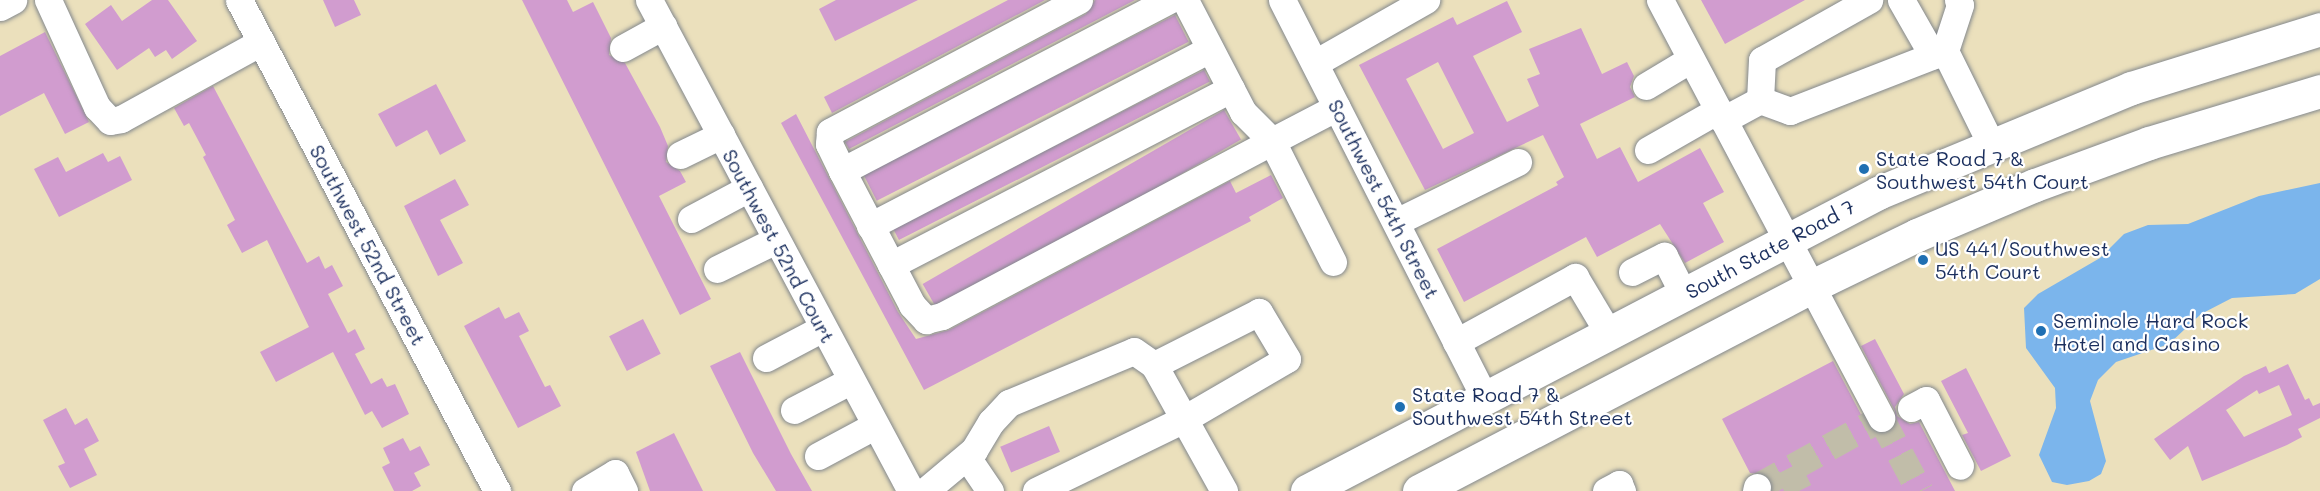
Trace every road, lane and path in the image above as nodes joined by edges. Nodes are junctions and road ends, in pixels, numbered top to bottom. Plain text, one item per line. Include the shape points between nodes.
1 (13, 0) edge
2 (48, 0) edge
3 (239, 0) edge
4 (649, 0) edge
5 (1079, 0) edge
6 (1169, 0) edge
7 (1185, 0) edge
8 (1282, 0) edge
9 (1426, 0) edge
10 (1660, 0) edge
11 (1869, 0) edge
12 (1901, 0) edge
13 (1962, 2) edge
14 (0, 7) edge
15 (663, 26) junction
16 (2320, 28) edge
17 (261, 42) junction
18 (623, 48) dead end
19 (1210, 49) junction
20 (1939, 53) junction
21 (1691, 59) junction
22 (1315, 63) junction
23 (1646, 86) dead end
24 (1231, 89) junction
25 (2320, 91) edge
26 (1760, 100) junction
27 (1337, 107) junction
28 (1721, 115) junction
29 (721, 135) junction
30 (1272, 141) junction
31 (1991, 144) junction
32 (1648, 150) dead end
33 (680, 155) dead end
34 (1518, 162) dead end
35 (842, 171) junction
36 (749, 188) junction
37 (691, 219) dead end
38 (1396, 222) junction
39 (870, 226) junction
40 (1786, 239) junction
41 (776, 240) junction
42 (1333, 262) dead end
43 (891, 265) junction
44 (717, 269) dead end
45 (1632, 272) dead end
46 (1812, 286) junction
47 (1684, 295) junction
48 (823, 328) junction
49 (1609, 334) junction
50 (1456, 342) junction
51 (765, 358) dead end
52 (1154, 365) junction
53 (850, 381) junction
54 (1485, 399) junction
55 (1911, 408) dead end
56 (794, 410) dead end
57 (1881, 418) dead end
58 (1184, 419) junction
59 (874, 426) junction
60 (818, 456) dead end
61 (967, 457) junction
62 (1960, 466) dead end
63 (907, 489) edge
64 (497, 491) edge
65 (585, 491) edge
66 (624, 491) edge
67 (990, 491) edge
68 (1036, 491) edge
69 (1224, 491) edge
70 (1307, 491) edge
71 (1419, 491) edge
72 (1606, 491) edge
73 (1622, 491) edge

1 - 14 street
2 - 17 street via 97,107 110,121 121,119
3 - 17 street, Southwest 52nd Street
4 - 15 street, Southwest 52nd Court
5 - 35 street via 830,132 829,144
6 - 35 street
7 - 19 street
8 - 22 street, Southwest 54th Street
9 - 22 street
10 - 21 street
11 - 26 street via 1762,60
12 - 20 street
13 - 20 street
15 - 18 street
15 - 29 street, Southwest 52nd Court
16 - 31 main road, South State Road 7 via 2131,88
17 - 64 street, Southwest 52nd Street
19 - 24 street
19 - 39 street
20 - 26 street via 1791,111
20 - 31 street
21 - 23 street
21 - 28 street
22 - 27 street, Southwest 54th Street
24 - 30 street via 1243,112
24 - 43 street
25 - 46 main road via 2149,142 2035,184
26 - 28 street
27 - 30 street
27 - 38 street, Southwest 54th Street
28 - 32 street
28 - 40 street
29 - 33 street
29 - 36 street, Southwest 52nd Court
30 - 42 street
30 - 43 street via 942,316 926,320 918,316
31 - 40 main road, South State Road 7 via 1878,193
34 - 38 street
35 - 39 street
36 - 37 street
36 - 41 street, Southwest 52nd Court
38 - 50 street, Southwest 54th Street
39 - 43 street
40 - 46 street
40 - 47 main road, South State Road 7
41 - 44 street
41 - 48 street, Southwest 52nd Court
45 - 47 street via 1664,256
46 - 57 street
46 - 71 main road
47 - 49 main road, South State Road 7
48 - 51 street
48 - 53 street, Southwest 52nd Court
49 - 50 street via 1575,277
49 - 54 main road, South State Road 7
50 - 54 street, Southwest 54th Street
52 - 58 street
52 - 58 street via 1258,312 1287,359
52 - 61 street via 1134,351 1009,403
53 - 56 street
53 - 59 street, Southwest 52nd Court
54 - 70 main road, South State Road 7
55 - 62 street via 1926,400
58 - 68 street
58 - 69 street
59 - 60 street
59 - 63 street, Southwest 52nd Court
61 - 63 street
61 - 67 street
65 - 66 street via 615,473
72 - 73 street via 1618,484

